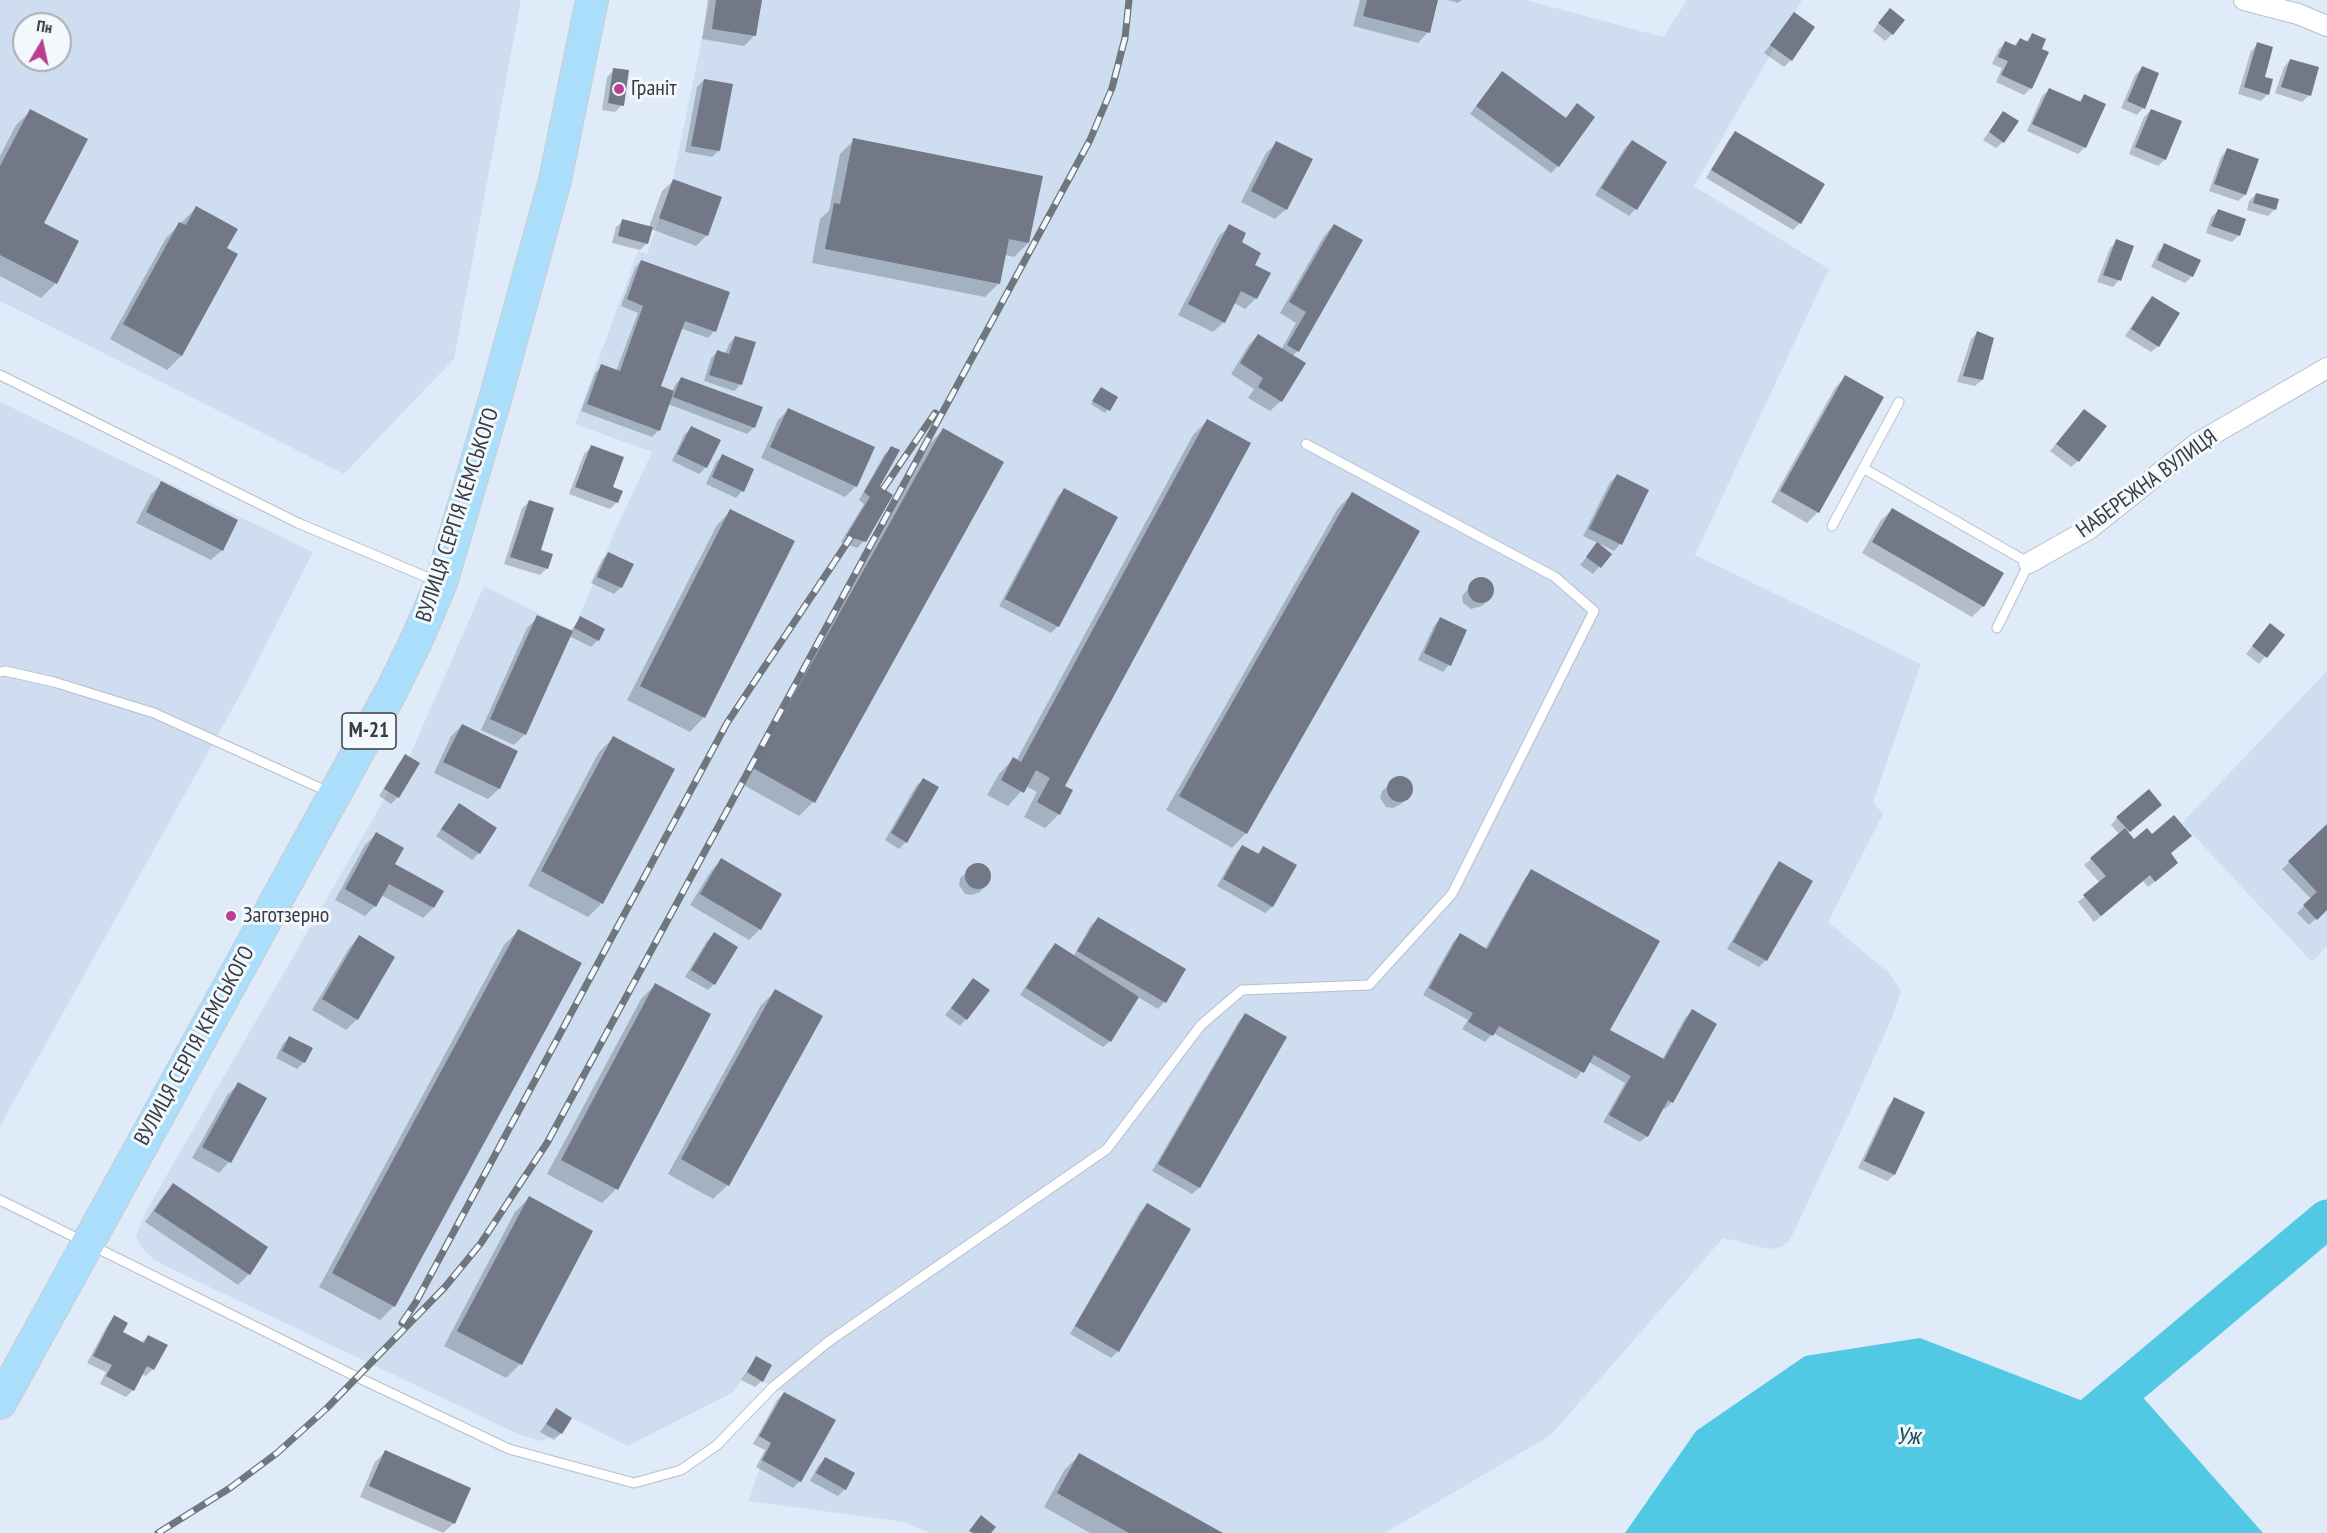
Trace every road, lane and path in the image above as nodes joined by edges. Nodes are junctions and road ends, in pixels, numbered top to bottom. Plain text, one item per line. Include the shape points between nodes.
1 (592, 0) edge
2 (2244, 0) edge
3 (2302, 7) edge
4 (2327, 26) edge
5 (2327, 368) edge
6 (0, 375) edge
7 (1899, 402) dead end
8 (1306, 444) dead end
9 (1863, 468) junction
10 (1832, 526) dead end
11 (2029, 563) junction
12 (441, 583) junction
13 (1997, 628) dead end
14 (0, 672) edge
15 (333, 794) junction
16 (0, 1200) edge
17 (86, 1243) junction
18 (0, 1403) edge

1 - 12 highway, ВУЛИЦЯ СЕРГІЯ КЕМСЬКОГО / М-21 via 555,180
2 - 3 street
3 - 4 street
5 - 11 street, НАБЕРЕЖНА ВУЛИЦЯ via 2196,444 2089,529
6 - 12 lane via 298,523
7 - 9 lane
8 - 17 lane via 1556,577 1594,611 1452,894 1369,985 1242,990 1201,1025 1107,1149 828,1342 773,1387 717,1445 681,1470 634,1483 509,1449
9 - 10 lane
9 - 11 lane
11 - 13 lane
12 - 15 highway, ВУЛИЦЯ СЕРГІЯ КЕМСЬКОГО / М-21 via 392,690
14 - 15 lane via 54,682 154,713
15 - 17 highway, ВУЛИЦЯ СЕРГІЯ КЕМСЬКОГО / М-21
16 - 17 lane
17 - 18 highway, ВУЛИЦЯ СЕРГІЯ КЕМСЬКОГО / М-21

